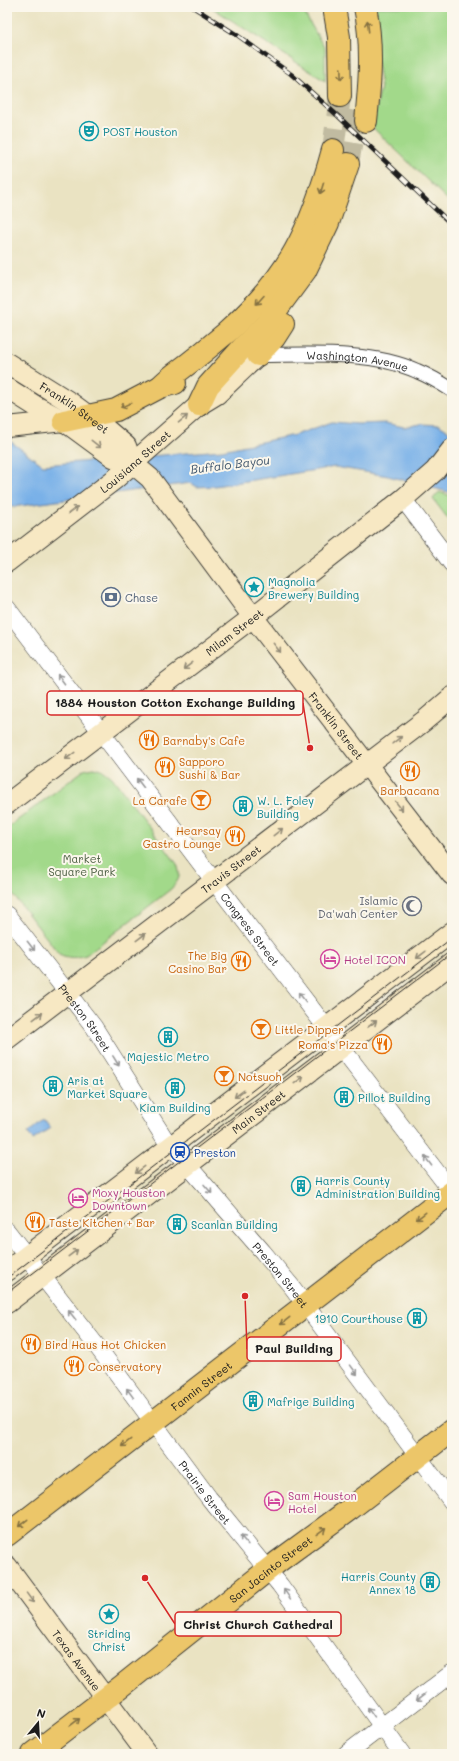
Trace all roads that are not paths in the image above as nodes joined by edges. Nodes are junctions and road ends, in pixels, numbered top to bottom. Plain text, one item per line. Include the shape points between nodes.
1 (334, 7) edge
2 (351, 7) edge
3 (365, 7) edge
4 (340, 96) tunnel mouth
5 (251, 350) junction
6 (7, 363) edge
7 (220, 373) junction
8 (164, 383) junction
9 (7, 388) edge
10 (452, 390) edge
11 (199, 406) joint
12 (90, 416) junction
13 (64, 421) junction
14 (7, 427) edge
15 (452, 449) edge
16 (132, 463) junction
17 (403, 500) junction
18 (7, 562) edge
19 (452, 564) edge
20 (7, 608) edge
21 (253, 617) junction
22 (452, 697) edge
23 (101, 732) junction
24 (367, 764) junction
25 (7, 804) edge
26 (452, 875) edge
27 (214, 881) junction
28 (7, 915) edge
29 (452, 932) edge
30 (452, 963) edge
31 (68, 993) junction
32 (326, 1028) junction
33 (7, 1039) edge
34 (341, 1048) junction
35 (171, 1146) junction
36 (187, 1166) junction
37 (452, 1192) edge
38 (7, 1231) edge
39 (27, 1257) junction
40 (7, 1271) edge
41 (42, 1276) junction
42 (7, 1303) edge
43 (306, 1305) junction
44 (153, 1423) junction
45 (452, 1430) edge
46 (418, 1456) junction
47 (452, 1502) edge
48 (7, 1535) edge
49 (7, 1566) edge
50 (268, 1570) junction
51 (452, 1673) edge
52 (105, 1699) junction
53 (382, 1727) junction
54 (33, 1754) edge
55 (147, 1754) edge
56 (346, 1754) edge
57 (402, 1754) edge

1 -> 4 main road via 339,37
2 -> 3 main road via 362,116 371,74 369,27
5 - 7 main road
5 - 7 main road
5 -> 8 main road via 274,338 329,251 349,205 346,162 321,194 290,262 274,284 247,314
5 - 10 street, Washington Avenue via 375,359 417,371
6 - 12 main road, Franklin Street
7 - 8 main road
7 - 11 main road via 208,386
8 -> 12 main road via 116,410
9 - 13 main road, Franklin Street
16 -> 11 main road, Louisiana Street
12 - 13 main road
12 - 16 main road, Franklin Street via 126,446
13 - 14 main road
13 -> 16 main road, Franklin Street via 113,457
15 - 17 main road, Milam Street via 435,470
18 -> 16 main road, Louisiana Street
16 - 21 main road, Franklin Street via 150,478
17 - 19 street
17 - 21 main road, Milam Street
23 -> 20 street, Congress Street
21 -> 23 main road, Milam Street
21 -> 24 main road, Franklin Street
24 -> 22 main road, Travis Street
23 -> 25 main road, Milam Street
27 -> 23 street, Congress Street
24 -> 26 main road, Franklin Street
27 -> 24 main road, Travis Street
31 -> 27 main road, Travis Street
32 -> 27 street, Congress Street
28 -> 31 street, Preston Street
29 -> 32 main road
34 -> 30 main road, Main Street
33 -> 31 main road, Travis Street
31 -> 35 street, Preston Street via 94,1027
32 - 34 street, Congress Street
32 -> 35 main road
36 -> 34 main road, Main Street
37 -> 34 street, Congress Street
35 - 36 street, Preston Street
35 -> 39 main road
41 -> 36 main road, Main Street
36 -> 43 street, Preston Street
37 -> 43 main road, Fannin Street
38 - 39 street, Prairie Street
39 - 40 main road
39 - 41 street, Prairie Street
41 - 42 main road, Main Street
44 -> 41 street, Prairie Street
43 -> 44 main road, Fannin Street
43 -> 46 street, Preston Street
44 -> 48 main road, Fannin Street
50 -> 44 street, Prairie Street via 209,1498
45 - 46 main road, San Jacinto Street
46 - 47 street, Preston Street
50 -> 46 main road, San Jacinto Street
49 -> 52 main road, Texas Avenue
50 - 52 main road, San Jacinto Street
53 -> 50 street, Prairie Street
51 -> 53 street
54 -> 52 main road, San Jacinto Street
52 - 55 main road, Texas Avenue
53 - 56 street
53 - 57 street, Prairie Street

